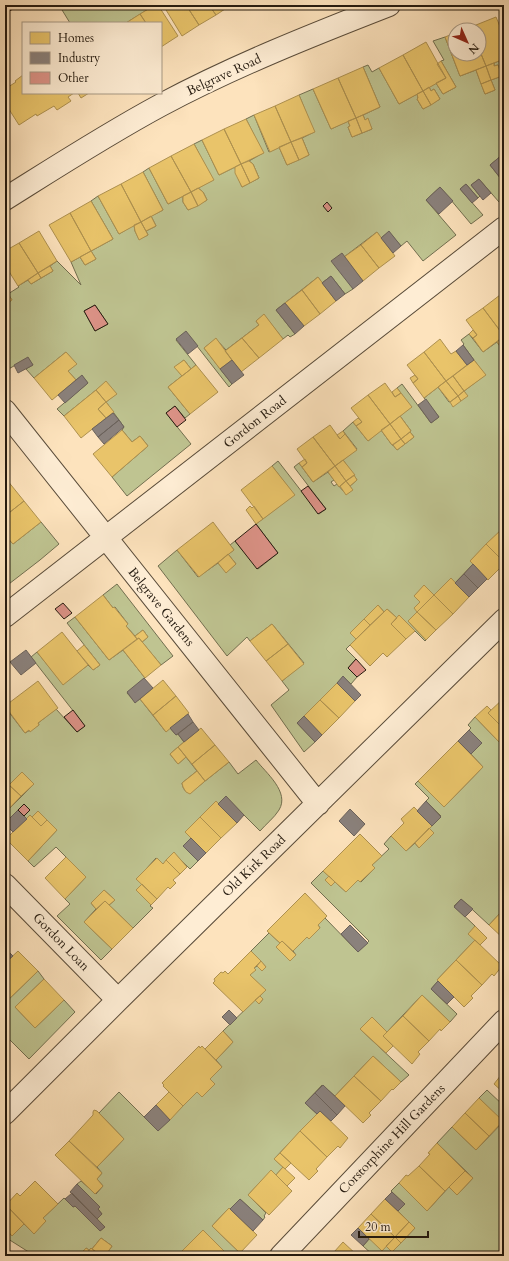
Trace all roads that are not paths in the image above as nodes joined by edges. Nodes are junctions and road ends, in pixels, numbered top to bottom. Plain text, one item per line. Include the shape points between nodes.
1 (389, 5) edge
2 (5, 199) edge
3 (504, 228) edge
4 (5, 411) edge
5 (106, 537) junction
6 (5, 616) edge
7 (504, 620) edge
8 (318, 804) junction
9 (5, 885) edge
10 (118, 1000) junction
11 (504, 1021) edge
12 (5, 1113) edge
13 (281, 1256) edge

1 - 2 street, Belgrave Road via 272,53 162,105 77,153
3 - 5 street, Gordon Road
4 - 5 street, Belgrave Gardens
5 - 6 street, Gordon Road
5 - 8 street, Belgrave Gardens
7 - 8 street, Old Kirk Road
8 - 10 street, Old Kirk Road
9 - 10 street, Gordon Loan
10 - 12 street, Old Kirk Road
11 - 13 street, Corstorphine Hill Gardens

